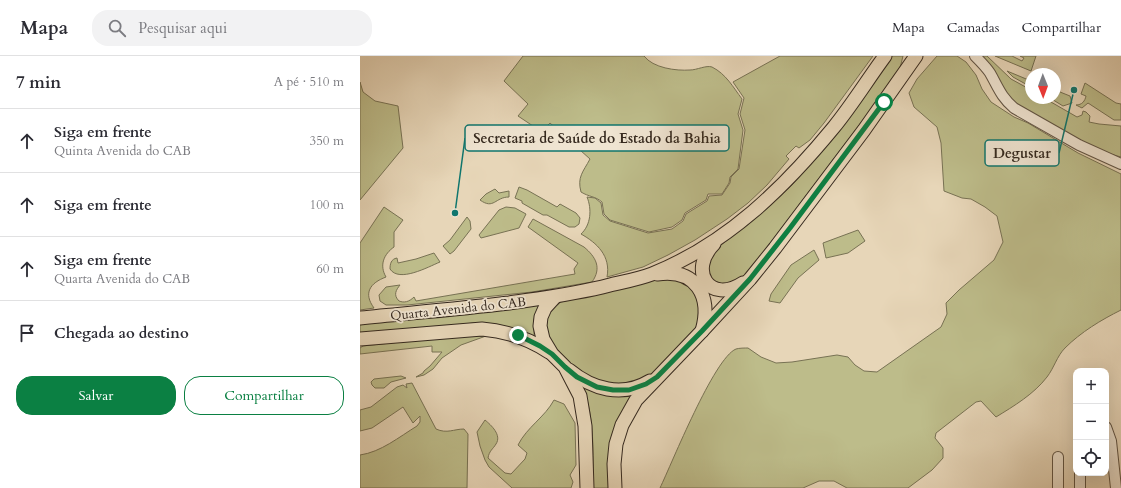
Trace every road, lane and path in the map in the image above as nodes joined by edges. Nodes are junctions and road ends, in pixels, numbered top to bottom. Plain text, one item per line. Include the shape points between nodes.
1 (885, 56) edge
2 (916, 56) edge
3 (975, 56) edge
4 (1121, 164) edge
5 (722, 236) junction
6 (651, 274) junction
7 (750, 279) junction
8 (555, 297) junction
9 (360, 318) edge
10 (702, 331) junction
11 (360, 339) edge
12 (552, 354) junction
13 (565, 367) junction
14 (657, 377) junction
15 (1109, 435) edge
16 (1058, 457) dead end
17 (1110, 467) edge
18 (1080, 476) edge
19 (587, 488) edge
20 (615, 488) edge
21 (1058, 488) edge
22 (1080, 488) edge
23 (1116, 488) edge

1 - 5 main road via 835,126 791,177 751,214
2 - 7 main road via 864,130
3 - 4 street via 990,72 1006,102 1014,108 1079,145
5 - 6 main road via 704,248
5 - 7 main road via 704,258 703,278 713,289 726,291
6 - 8 main road
6 - 10 main road via 665,272 683,275 699,287 706,306
7 - 10 main road
8 - 9 main road, Quarta Avenida do CAB
8 - 12 main road via 545,308 540,326 543,339
10 - 14 main road
11 - 12 main road, Quarta Avenida do CAB via 497,330 518,335
12 - 13 main road
13 - 14 main road via 577,377 597,387 613,390 629,390
13 - 19 main road via 580,396 584,415
14 - 20 main road via 636,400 619,434 615,454
15 - 17 street
16 - 21 street
17 - 23 street
18 - 22 street

